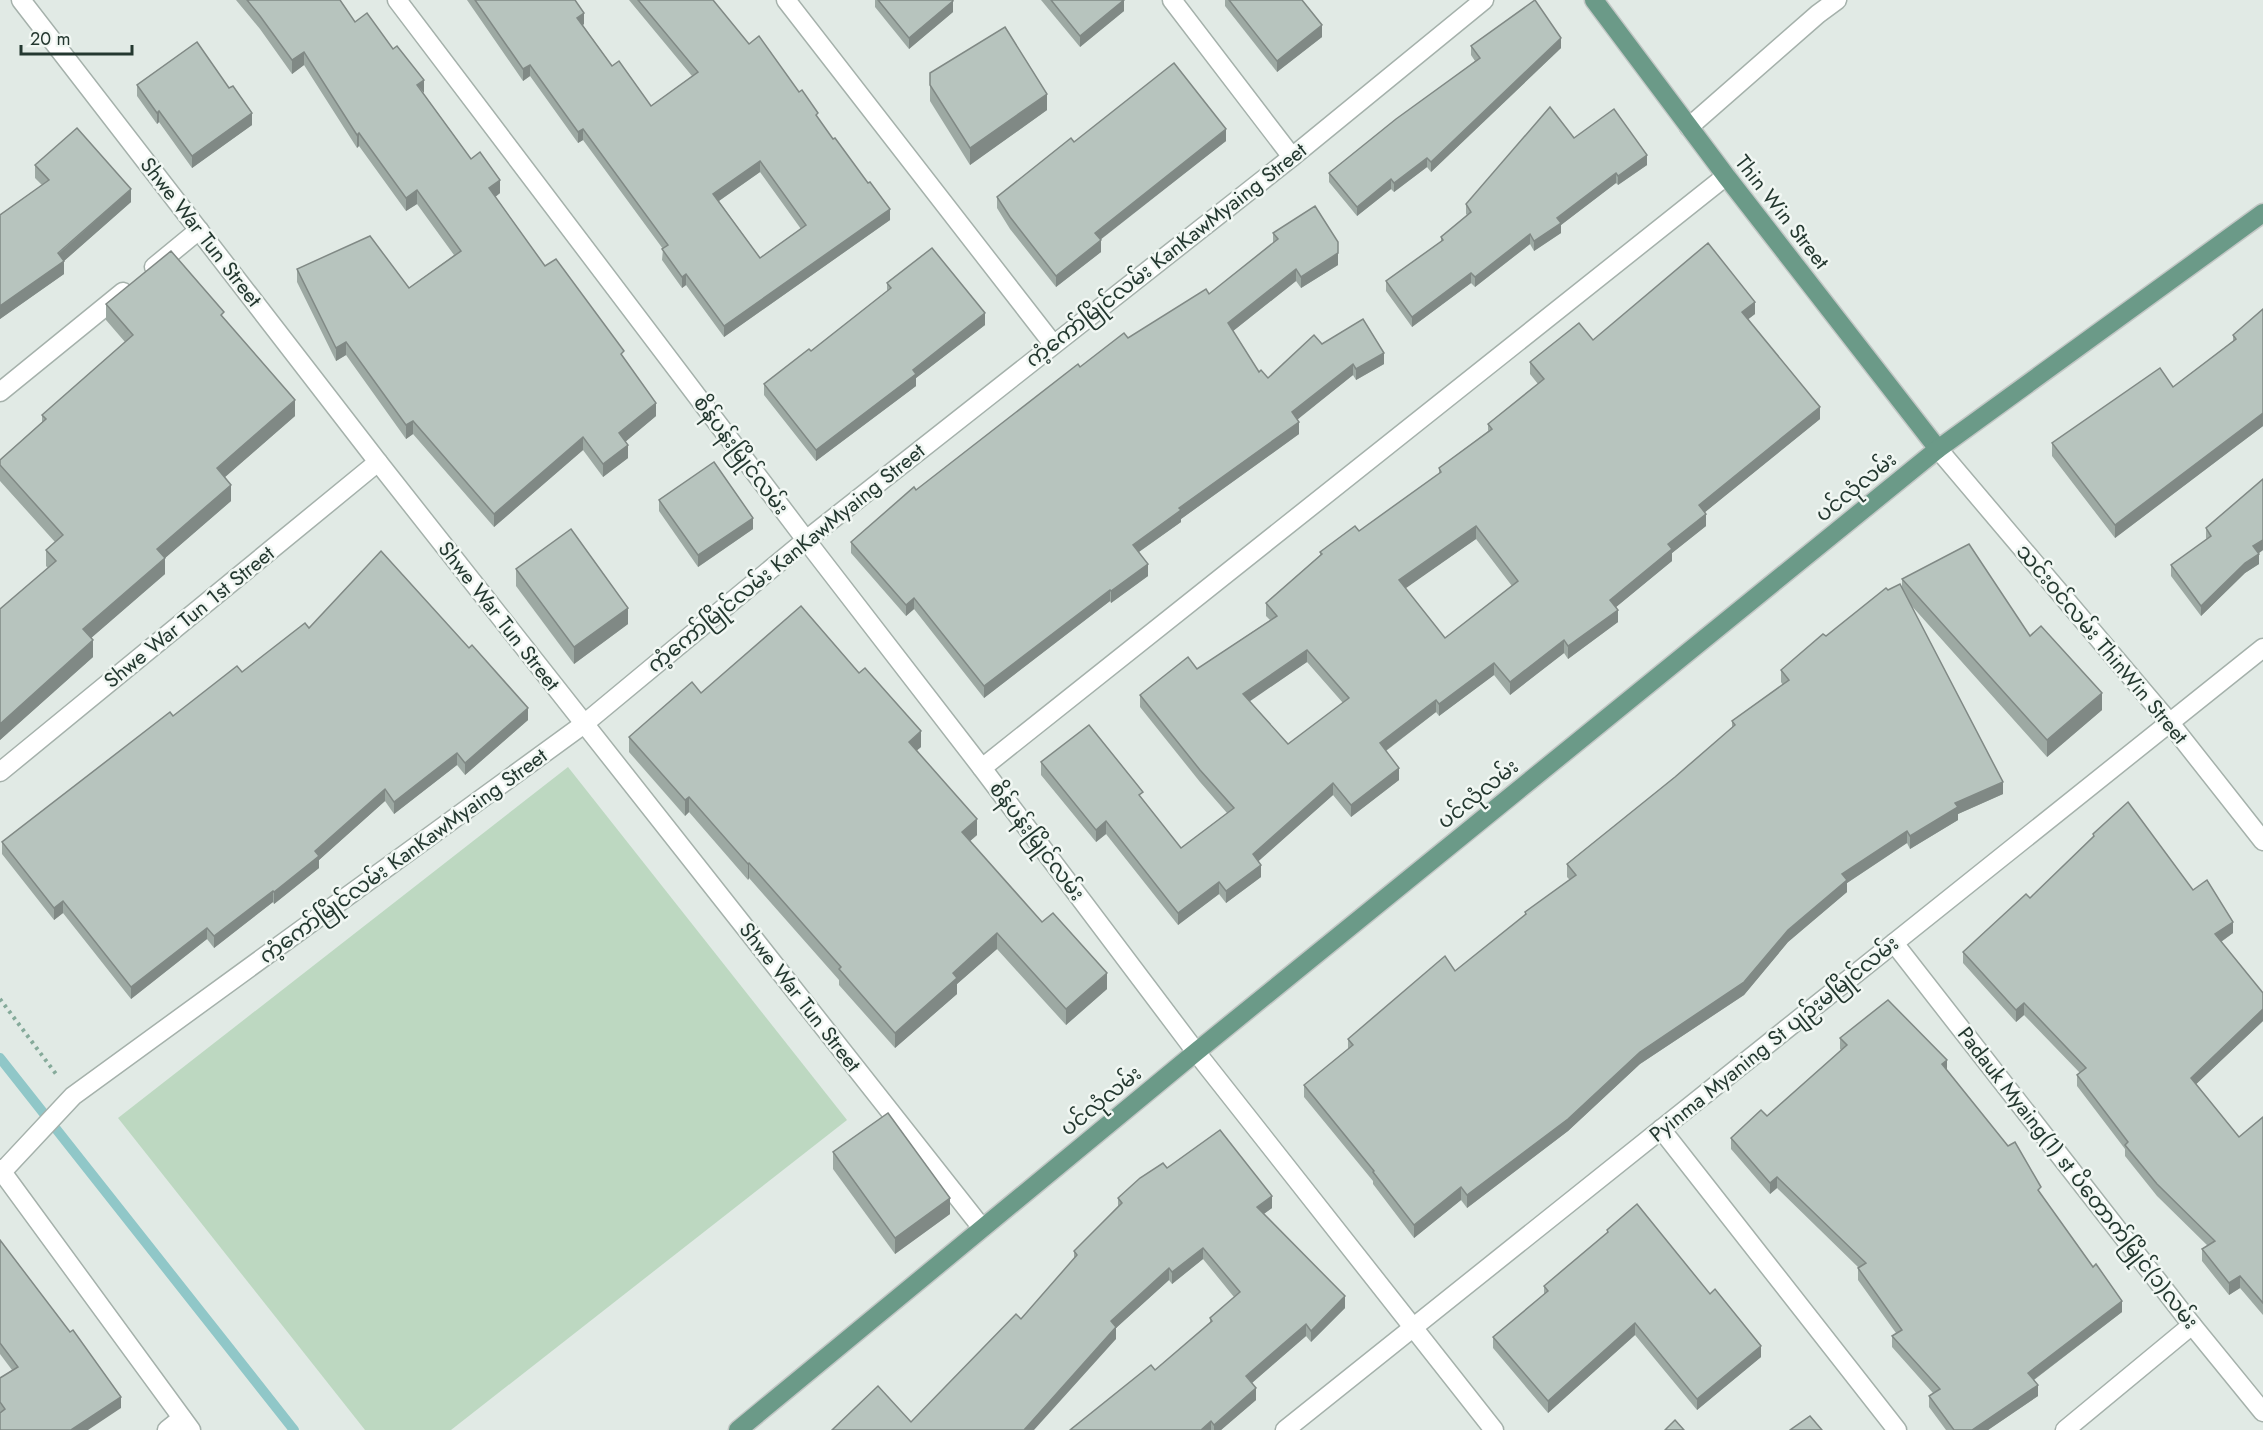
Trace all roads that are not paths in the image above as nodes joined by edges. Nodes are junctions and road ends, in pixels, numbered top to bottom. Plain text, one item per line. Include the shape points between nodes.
1 (21, 0) edge
2 (397, 0) edge
3 (786, 0) edge
4 (1172, 0) edge
5 (1484, 0) edge
6 (1594, 0) edge
7 (1837, 0) edge
8 (1689, 127) junction
9 (1292, 157) junction
10 (1726, 176) junction
11 (2263, 213) edge
12 (199, 230) junction
13 (1053, 344) junction
14 (0, 392) edge
15 (1938, 449) junction
16 (378, 462) junction
17 (806, 540) junction
18 (2263, 648) edge
19 (2170, 723) junction
20 (584, 724) junction
21 (982, 768) junction
22 (0, 772) edge
23 (2263, 841) edge
24 (1894, 943) junction
25 (1196, 1052) junction
26 (1661, 1129) junction
27 (1, 1172) edge
28 (982, 1228) junction
29 (2192, 1325) junction
30 (1413, 1328) junction
31 (2263, 1412) edge
32 (187, 1424) edge
33 (167, 1430) edge
34 (738, 1430) edge
35 (1285, 1430) edge
36 (1494, 1430) edge
37 (1897, 1430) edge
38 (2065, 1430) edge

1 - 12 street, Shwe War Tun Street
2 - 17 street, စိန်ပန်းမြိုင်လမ်း
3 - 13 street
4 - 9 street
5 - 9 street, ကံ့ကော်မြိုင်လမ်း KanKawMyaing Street
6 - 8 main road, Thin Win Street
7 - 8 street
8 - 10 main road, Thin Win Street
9 - 13 street, ကံ့ကော်မြိုင်လမ်း KanKawMyaing Street
10 - 15 main road, Thin Win Street
10 - 21 street
11 - 15 main road, ပင်လုံလမ်း
12 - 14 street
12 - 16 street, Shwe War Tun Street
13 - 17 street, ကံ့ကော်မြိုင်လမ်း KanKawMyaing Street
15 - 19 street, သင်းဝင်လမ်း ThinWin Street
15 - 25 main road, ပင်လုံလမ်း
16 - 20 street, Shwe War Tun Street
16 - 22 street, Shwe War Tun 1st Street
17 - 20 street, ကံ့ကော်မြိုင်လမ်း KanKawMyaing Street
17 - 21 street, စိန်ပန်းမြိုင်လမ်း
18 - 19 street, Pyinma Myaning St ပျဉ်းမမြိုင်လမ်း
19 - 23 street, သင်းဝင်လမ်း ThinWin Street
19 - 24 street, Pyinma Myaning St ပျဉ်းမမြိုင်လမ်း
20 - 27 street, ကံ့ကော်မြိုင်လမ်း KanKawMyaing Street via 73,1096
20 - 28 street, Shwe War Tun Street
21 - 25 street, စိန်ပန်းမြိုင်လမ်း
24 - 26 street, Pyinma Myaning St ပျဉ်းမမြိုင်လမ်း
24 - 29 street, Padauk Myaing(1) st ပိတောက်မြိုင်(၁)လမ်း
25 - 28 main road, ပင်လုံလမ်း
25 - 30 street, စိန်ပန်းမြိုင်လမ်း
26 - 30 street, Pyinma Myaning St ပျဉ်းမမြိုင်လမ်း
26 - 37 street
27 - 32 street
28 - 34 main road, ပင်လုံလမ်း
29 - 31 street, Padauk Myaing(1) st ပိတောက်မြိုင်(၁)လမ်း
29 - 38 street
30 - 35 street, Pyinma Myaning St ပျဉ်းမမြိုင်လမ်း
30 - 36 street, စိန်ပန်းမြိုင်လမ်း
32 - 33 street

